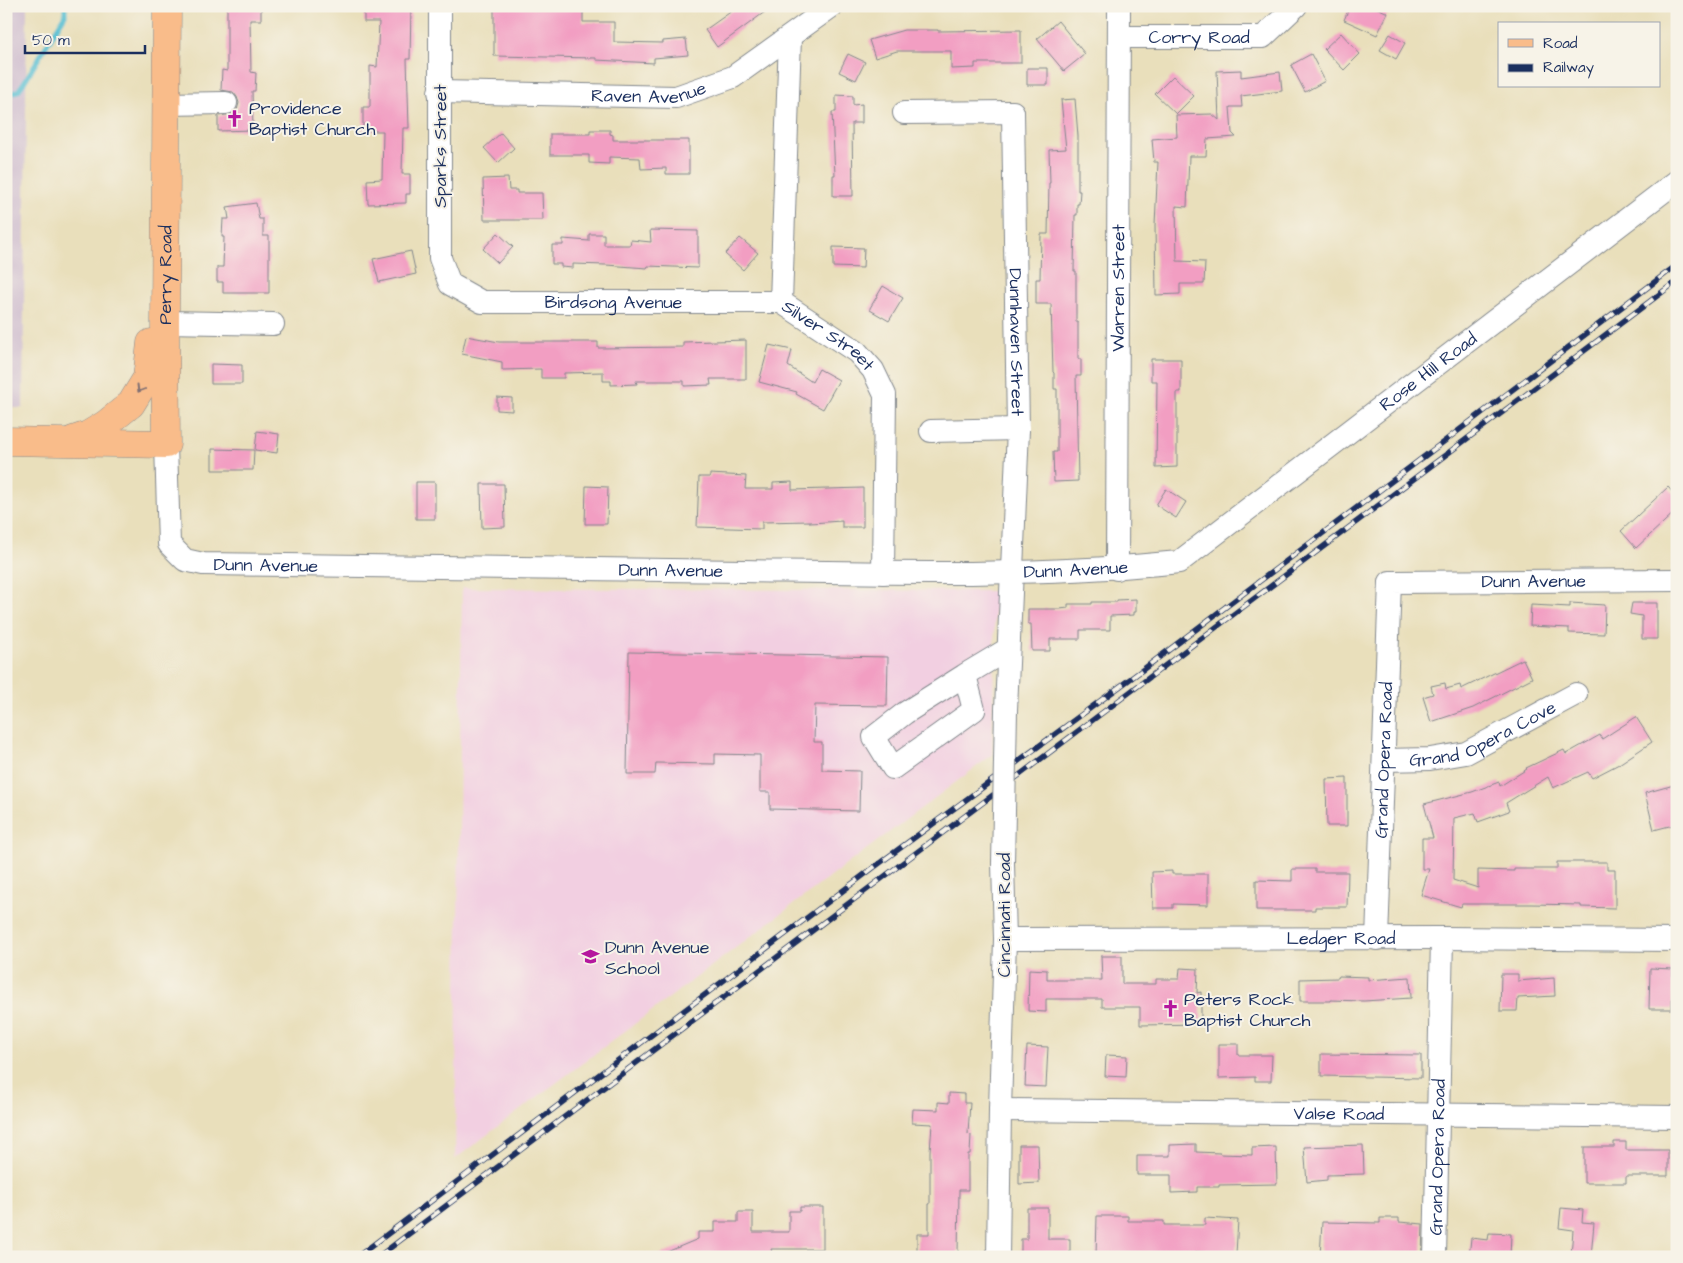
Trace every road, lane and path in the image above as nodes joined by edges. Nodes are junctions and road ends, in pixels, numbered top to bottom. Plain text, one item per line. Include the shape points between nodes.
1 (167, 6) edge
2 (440, 6) edge
3 (832, 6) edge
4 (1119, 6) edge
5 (1296, 6) edge
6 (790, 37) junction
7 (1120, 37) junction
8 (439, 92) junction
9 (226, 103) dead end
10 (166, 104) junction
11 (904, 113) dead end
12 (1677, 181) edge
13 (165, 274) junction
14 (450, 284) joint
15 (782, 302) junction
16 (165, 322) junction
17 (273, 324) dead end
18 (1018, 430) junction
19 (931, 431) dead end
20 (6, 441) edge
21 (64, 442) junction
22 (166, 444) junction
23 (169, 544) joint
24 (1180, 562) joint
25 (1117, 568) junction
26 (1011, 572) junction
27 (883, 573) junction
28 (1677, 580) edge
29 (1390, 582) joint
30 (1008, 649) junction
31 (965, 675) junction
32 (1576, 694) dead end
33 (1384, 760) junction
34 (1442, 938) junction
35 (1005, 939) junction
36 (1377, 939) junction
37 (1677, 940) edge
38 (1000, 1110) junction
39 (1438, 1114) junction
40 (1677, 1117) edge
41 (998, 1257) edge
42 (1435, 1257) edge

1 - 10 main road, Perry Road
2 - 8 street, Sparks Street
3 - 6 street, Raven Avenue
4 - 7 street, Warren Street
5 - 7 street, Corry Road via 1263,38
6 - 8 street, Raven Avenue via 733,77 676,97
6 - 15 street, Silver Street
7 - 25 street, Warren Street
8 - 14 street, Sparks Street via 440,258
9 - 10 street
10 - 13 main road, Perry Road
11 - 18 street, Dunnhaven Street via 1013,112
12 - 24 street, Rose Hill Road
13 - 16 main road, Perry Road
13 -> 21 main road via 147,378 131,404 106,424 88,435
14 - 15 street, Birdsong Avenue via 482,302
15 - 27 street, Silver Street via 857,352 873,370 885,395
16 - 17 street
16 - 22 main road, Perry Road
18 - 19 street
18 - 26 street, Dunnhaven Street
20 - 21 main road
21 - 22 main road
22 - 23 street, Perry Road
23 - 27 street, Dunn Avenue via 184,560 203,564
24 - 25 street, Dunn Avenue
25 - 26 street, Dunn Avenue
26 - 27 street, Dunn Avenue
26 - 30 street, Cincinnati Road
28 - 29 street, Dunn Avenue
29 - 33 street, Grand Opera Road
30 - 31 street
30 - 35 street, Cincinnati Road, bridge
31 - 31 street via 874,737 893,768 974,710
32 - 33 street, Grand Opera Cove via 1466,753 1430,759
33 - 36 street, Grand Opera Road
34 - 36 street, Ledger Road
34 - 37 street, Ledger Road
34 - 39 street, Grand Opera Road
35 - 36 street, Ledger Road
35 - 38 street, Cincinnati Road
38 - 39 street, Valse Road
38 - 41 street, Cincinnati Road
39 - 40 street, Valse Road
39 - 42 street, Grand Opera Road

